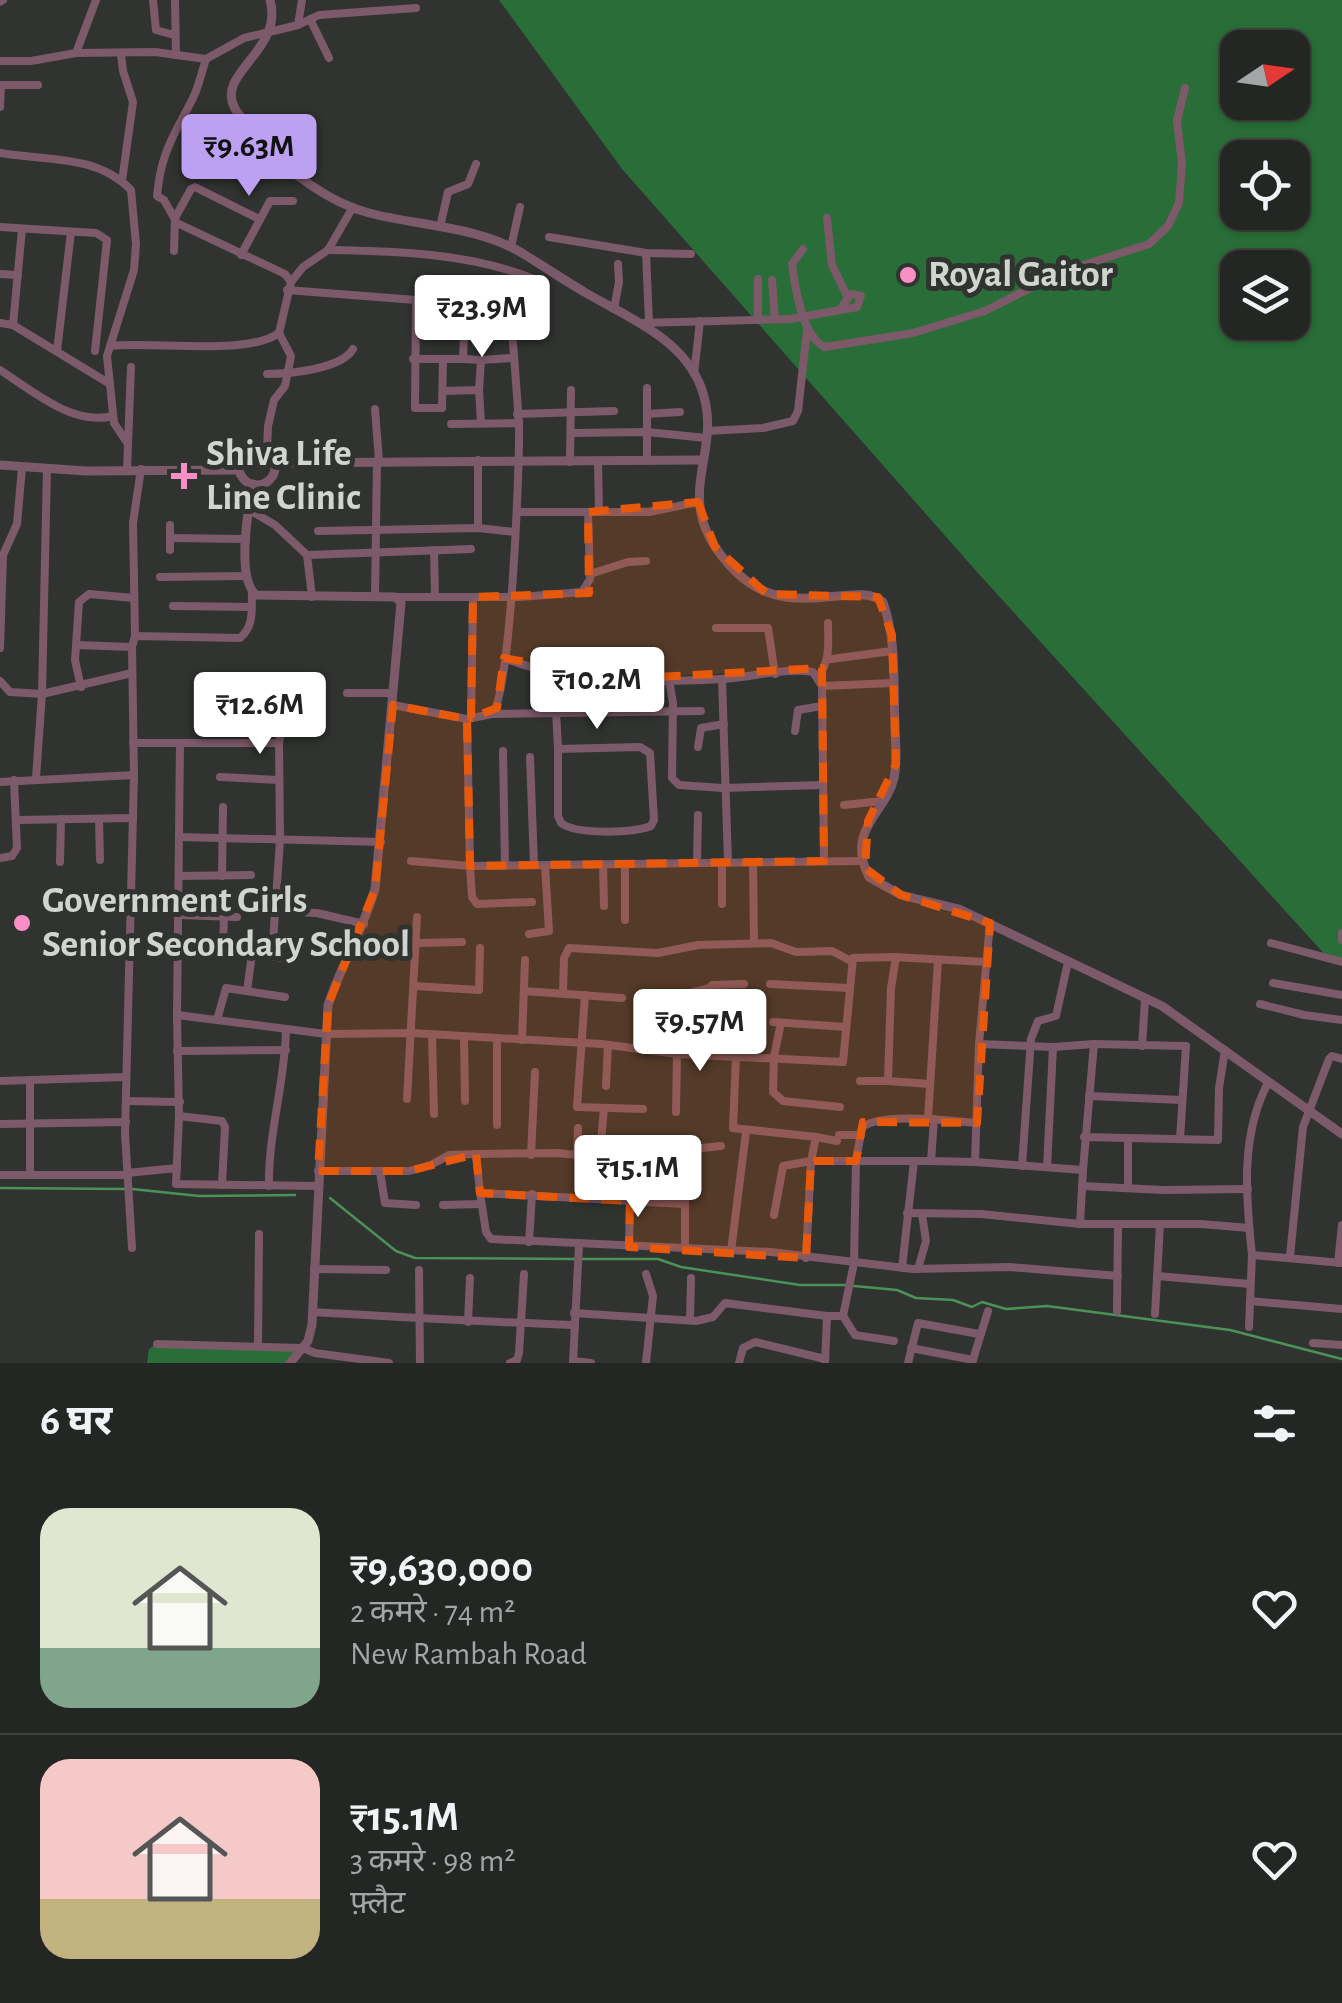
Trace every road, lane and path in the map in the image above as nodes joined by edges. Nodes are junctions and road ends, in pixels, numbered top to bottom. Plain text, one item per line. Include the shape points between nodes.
1 (96, 0) edge
2 (153, 0) edge
3 (175, 0) edge
4 (270, 0) edge
5 (302, 0) edge
6 (416, 8) dead end
7 (310, 20) junction
8 (298, 25) junction
9 (271, 34) junction
10 (174, 35) junction
11 (76, 53) junction
12 (121, 54) junction
13 (176, 54) junction
14 (330, 58) dead end
15 (206, 59) junction
16 (0, 61) edge
17 (1, 85) edge
18 (38, 86) dead end
19 (1186, 88) dead end
20 (0, 107) edge
21 (0, 153) edge
22 (476, 164) dead end
23 (122, 181) junction
24 (145, 195) junction
25 (293, 201) dead end
26 (520, 206) dead end
27 (352, 208) junction
28 (175, 218) junction
29 (827, 218) dead end
30 (259, 219) junction
31 (0, 227) edge
32 (440, 227) junction
33 (22, 229) junction
34 (71, 232) junction
35 (549, 238) dead end
36 (510, 247) junction
37 (803, 249) dead end
38 (328, 250) junction
39 (174, 251) dead end
40 (646, 253) junction
41 (692, 254) dead end
42 (241, 255) junction
43 (618, 264) dead end
44 (0, 274) edge
45 (18, 275) junction
46 (758, 279) dead end
47 (536, 280) dead end
48 (772, 280) dead end
49 (289, 286) junction
50 (416, 300) junction
51 (614, 309) junction
52 (466, 311) junction
53 (804, 317) junction
54 (758, 319) junction
55 (775, 319) junction
56 (700, 321) junction
57 (0, 323) edge
58 (644, 323) junction
59 (13, 325) junction
60 (807, 330) junction
61 (280, 333) junction
62 (110, 346) junction
63 (353, 349) dead end
64 (57, 351) junction
65 (95, 351) dead end
66 (512, 358) junction
67 (413, 359) junction
68 (464, 359) junction
69 (443, 360) junction
70 (481, 360) junction
71 (132, 367) dead end
72 (0, 370) edge
73 (266, 374) dead end
74 (287, 374) junction
75 (694, 374) junction
76 (110, 384) junction
77 (647, 388) dead end
78 (479, 390) junction
79 (571, 390) dead end
80 (444, 391) junction
81 (375, 409) dead end
82 (614, 411) dead end
83 (571, 412) junction
84 (680, 412) dead end
85 (647, 414) junction
86 (113, 416) junction
87 (518, 418) junction
88 (481, 423) junction
89 (451, 424) dead end
90 (647, 432) junction
91 (570, 434) junction
92 (706, 434) junction
93 (128, 444) junction
94 (267, 452) junction
95 (478, 460) junction
96 (702, 460) junction
97 (378, 461) junction
98 (646, 461) junction
99 (520, 462) junction
100 (570, 462) junction
101 (598, 462) junction
102 (274, 463) junction
103 (0, 465) edge
104 (22, 468) junction
105 (48, 470) junction
106 (127, 470) junction
107 (141, 470) junction
108 (240, 470) junction
109 (253, 484) junction
110 (698, 502) junction
111 (248, 508) junction
112 (517, 512) junction
113 (593, 512) junction
114 (170, 525) dead end
115 (478, 528) junction
116 (318, 532) dead end
117 (375, 532) junction
118 (515, 532) junction
119 (170, 538) junction
120 (246, 539) junction
121 (471, 549) dead end
122 (170, 550) dead end
123 (434, 550) junction
124 (376, 552) junction
125 (306, 555) junction
126 (646, 562) dead end
127 (590, 574) junction
128 (246, 576) junction
129 (160, 577) dead end
130 (252, 592) junction
131 (375, 597) junction
132 (396, 597) junction
133 (435, 597) junction
134 (473, 597) junction
135 (509, 597) junction
136 (134, 598) junction
137 (312, 598) junction
138 (173, 606) dead end
139 (251, 607) junction
140 (828, 623) dead end
141 (716, 628) dead end
142 (135, 636) junction
143 (76, 645) junction
144 (132, 647) junction
145 (0, 648) edge
146 (892, 650) junction
147 (507, 659) junction
148 (831, 659) dead end
149 (554, 672) junction
150 (132, 674) junction
151 (775, 674) junction
152 (722, 679) junction
153 (670, 680) junction
154 (0, 681) edge
155 (820, 682) junction
156 (893, 683) junction
157 (81, 687) junction
158 (347, 692) dead end
159 (393, 693) junction
160 (42, 694) junction
161 (393, 705) junction
162 (822, 706) junction
163 (701, 711) dead end
164 (672, 712) junction
165 (492, 714) junction
166 (556, 714) junction
167 (304, 718) dead end
168 (469, 718) junction
169 (724, 724) junction
170 (795, 731) dead end
171 (133, 743) junction
172 (180, 743) junction
173 (278, 744) junction
174 (698, 747) dead end
175 (558, 749) junction
176 (502, 751) dead end
177 (530, 757) dead end
178 (134, 775) junction
179 (36, 778) junction
180 (220, 778) dead end
181 (14, 780) junction
182 (278, 780) junction
183 (0, 782) edge
184 (823, 785) junction
185 (725, 788) junction
186 (882, 801) junction
187 (844, 805) dead end
188 (223, 807) dead end
189 (698, 815) dead end
190 (98, 818) junction
191 (133, 818) junction
192 (60, 819) junction
193 (17, 820) junction
194 (179, 837) junction
195 (222, 838) junction
196 (280, 840) junction
197 (380, 842) junction
198 (0, 858) edge
199 (100, 860) dead end
200 (864, 860) junction
201 (410, 861) dead end
202 (824, 861) junction
203 (60, 862) dead end
204 (725, 862) junction
205 (753, 862) junction
206 (697, 863) junction
207 (603, 864) junction
208 (624, 864) junction
209 (505, 865) junction
210 (534, 865) junction
211 (545, 865) junction
212 (470, 866) junction
213 (250, 875) dead end
214 (179, 876) junction
215 (222, 876) junction
216 (532, 902) dead end
217 (722, 904) dead end
218 (604, 906) dead end
219 (246, 910) dead end
220 (276, 910) junction
221 (179, 914) junction
222 (224, 916) junction
223 (417, 916) dead end
224 (237, 917) dead end
225 (625, 920) dead end
226 (990, 923) junction
227 (364, 924) junction
228 (529, 934) dead end
229 (462, 942) dead end
230 (418, 943) junction
231 (1271, 943) dead end
232 (754, 944) junction
233 (480, 948) dead end
234 (223, 950) dead end
235 (272, 956) junction
236 (896, 957) junction
237 (285, 958) dead end
238 (525, 960) dead end
239 (938, 960) junction
240 (851, 961) junction
241 (986, 962) junction
242 (1068, 962) junction
243 (1342, 962) edge
244 (1273, 982) dead end
245 (744, 984) dead end
246 (770, 984) dead end
247 (414, 986) junction
248 (710, 988) junction
249 (849, 988) junction
250 (247, 991) junction
251 (524, 991) junction
252 (563, 994) junction
253 (585, 995) junction
254 (756, 996) dead end
255 (1342, 996) edge
256 (285, 997) dead end
257 (622, 998) dead end
258 (1145, 1000) junction
259 (1260, 1004) dead end
260 (706, 1005) junction
261 (176, 1015) junction
262 (217, 1020) junction
263 (1342, 1020) edge
264 (846, 1027) junction
265 (286, 1030) junction
266 (412, 1033) junction
267 (326, 1034) junction
268 (432, 1035) junction
269 (464, 1037) junction
270 (496, 1039) junction
271 (522, 1040) junction
272 (583, 1043) junction
273 (978, 1044) junction
274 (1094, 1044) junction
275 (608, 1045) junction
276 (1030, 1046) junction
277 (1142, 1046) junction
278 (1053, 1047) junction
279 (637, 1049) junction
280 (177, 1050) junction
281 (286, 1050) junction
282 (1225, 1050) junction
283 (677, 1054) junction
284 (701, 1055) junction
285 (736, 1056) junction
286 (774, 1056) junction
287 (1342, 1058) edge
288 (536, 1072) dead end
289 (126, 1076) junction
290 (30, 1080) junction
291 (860, 1080) dead end
292 (0, 1081) edge
293 (888, 1081) junction
294 (1268, 1083) junction
295 (930, 1084) junction
296 (606, 1086) dead end
297 (1090, 1096) junction
298 (407, 1099) dead end
299 (1182, 1100) junction
300 (126, 1101) junction
301 (180, 1102) junction
302 (465, 1102) dead end
303 (604, 1108) junction
304 (840, 1108) dead end
305 (643, 1110) dead end
306 (1308, 1110) junction
307 (676, 1112) dead end
308 (434, 1114) dead end
309 (180, 1116) junction
310 (931, 1119) junction
311 (126, 1122) junction
312 (30, 1123) junction
313 (977, 1123) junction
314 (0, 1124) edge
315 (497, 1125) dead end
316 (578, 1128) dead end
317 (746, 1132) junction
318 (861, 1134) junction
319 (1342, 1134) edge
320 (1084, 1137) junction
321 (816, 1138) junction
322 (1128, 1139) junction
323 (1180, 1139) junction
324 (721, 1146) dead end
325 (476, 1154) junction
326 (531, 1155) junction
327 (577, 1156) junction
328 (598, 1157) junction
329 (811, 1161) junction
330 (914, 1161) junction
331 (930, 1161) junction
332 (856, 1162) junction
333 (975, 1162) junction
334 (683, 1165) junction
335 (1022, 1166) junction
336 (1047, 1167) junction
337 (177, 1168) junction
338 (1082, 1170) junction
339 (318, 1171) junction
340 (380, 1172) junction
341 (0, 1175) edge
342 (30, 1175) junction
343 (127, 1176) junction
344 (222, 1184) junction
345 (269, 1186) junction
346 (1082, 1186) junction
347 (1128, 1187) junction
348 (318, 1189) junction
349 (1248, 1189) junction
350 (532, 1194) junction
351 (481, 1198) junction
352 (596, 1198) junction
353 (630, 1201) junction
354 (416, 1204) dead end
355 (684, 1204) junction
356 (444, 1205) dead end
357 (907, 1214) junction
358 (922, 1214) junction
359 (774, 1215) dead end
360 (1080, 1224) junction
361 (1160, 1224) junction
362 (1342, 1225) edge
363 (1118, 1226) junction
364 (1249, 1228) junction
365 (258, 1234) dead end
366 (530, 1242) junction
367 (132, 1248) dead end
368 (629, 1248) junction
369 (685, 1250) junction
370 (578, 1251) junction
371 (731, 1251) junction
372 (1252, 1255) junction
373 (1290, 1256) junction
374 (806, 1258) junction
375 (854, 1263) junction
376 (1340, 1263) edge
377 (902, 1268) junction
378 (314, 1269) junction
379 (918, 1269) junction
380 (386, 1270) dead end
381 (419, 1270) dead end
382 (524, 1274) dead end
383 (646, 1274) dead end
384 (1118, 1276) junction
385 (1158, 1276) junction
386 (470, 1278) dead end
387 (691, 1278) dead end
388 (1250, 1284) junction
389 (1250, 1300) junction
390 (1342, 1308) edge
391 (988, 1311) dead end
392 (1117, 1311) dead end
393 (312, 1312) junction
394 (574, 1313) junction
395 (1156, 1314) dead end
396 (650, 1316) junction
397 (827, 1316) junction
398 (843, 1316) junction
399 (418, 1319) junction
400 (690, 1320) junction
401 (468, 1322) junction
402 (520, 1323) junction
403 (574, 1324) junction
404 (1249, 1327) dead end
405 (980, 1334) junction
406 (894, 1341) dead end
407 (1313, 1343) dead end
408 (158, 1344) dead end
409 (1342, 1345) edge
410 (258, 1347) junction
411 (303, 1348) junction
412 (911, 1348) junction
413 (314, 1358) edge
414 (356, 1360) edge
415 (825, 1361) edge
416 (972, 1361) edge
417 (573, 1362) edge
418 (646, 1362) edge
419 (290, 1363) edge
420 (389, 1363) edge
421 (420, 1363) edge
422 (510, 1363) edge
423 (591, 1363) edge
424 (656, 1363) edge
425 (738, 1363) edge
426 (908, 1363) edge

1 - 11 street
2 - 10 street via 156,30
3 - 10 street
4 - 9 street
5 - 8 street
6 - 7 street
7 - 8 street
7 - 14 street
8 - 9 street
9 - 15 street via 244,38
9 - 27 street via 236,81 234,106 280,163
10 - 13 street
11 - 12 street
11 - 16 street
12 - 13 street
12 - 23 street via 132,102
13 - 15 street
15 - 24 street
17 - 18 street
17 - 20 street
19 - 60 street via 1176,121 1178,203 1168,226 1149,244 913,333 825,347
21 - 23 street via 70,160
22 - 32 street via 468,184 448,192
23 - 24 street
24 - 28 street via 164,200
24 - 62 street via 134,270
25 - 30 street via 270,200
26 - 36 street
27 - 32 street
27 - 38 street
28 - 30 street via 190,189 200,188
28 - 39 street
28 - 42 street
29 - 53 street via 832,265 848,298 841,308
30 - 42 street
31 - 33 street
32 - 36 street
33 - 34 street
33 - 45 street
34 - 64 street
34 - 65 street via 109,242
35 - 40 street
36 - 51 street
37 - 53 street via 792,267
38 - 47 street via 411,253
38 - 49 street
40 - 41 street
40 - 58 street
42 - 49 street via 285,274
43 - 51 street
44 - 45 street
45 - 59 street
46 - 54 street
48 - 55 street
49 - 50 street
49 - 61 street
50 - 52 street
50 - 67 street
51 - 58 street
52 - 66 street via 508,318
52 - 68 street
53 - 55 street
53 - 60 street
54 - 55 street
54 - 56 street
56 - 58 street
56 - 75 street
57 - 59 street
58 - 75 street
59 - 64 street
60 - 92 street via 793,421
61 - 62 street via 240,345
61 - 74 street via 291,356
62 - 76 street
63 - 74 street via 347,358
64 - 76 street
66 - 70 street
66 - 87 street
67 - 69 street
67 - 80 street via 415,408 442,408
68 - 69 street
68 - 70 street
69 - 80 street
70 - 78 street
71 - 93 street
72 - 86 street via 70,414
73 - 74 street
74 - 94 street via 274,400
75 - 92 street
76 - 86 street
77 - 85 street
78 - 80 street
78 - 88 street
79 - 83 street
81 - 97 street
82 - 83 street
83 - 87 street
83 - 91 street
84 - 85 street
85 - 90 street
86 - 93 street
87 - 88 street
87 - 99 street
88 - 89 street
90 - 91 street
90 - 92 street
90 - 98 street
91 - 100 street
92 - 96 street
93 - 106 street
94 - 102 street
94 - 108 street via 247,452
95 - 97 street
95 - 99 street
95 - 115 street
96 - 98 street
96 - 110 street
97 - 102 street
97 - 117 street
98 - 101 street
99 - 100 street
99 - 112 street
100 - 101 street
101 - 113 street
102 - 109 street via 270,480
103 - 104 street
104 - 105 street
104 - 145 street via 18,524 4,555
105 - 106 street
105 - 160 street
106 - 107 street
107 - 108 street
107 - 136 street via 133,523
108 - 109 street
109 - 111 street
110 - 113 street via 649,512
110 - 146 street via 715,547 767,594 810,601 878,597
111 - 120 street
111 - 125 street
112 - 113 street
112 - 118 street
113 - 127 street
114 - 119 street
115 - 117 street
115 - 118 street
116 - 117 street
117 - 124 street
118 - 135 street
119 - 120 street
119 - 122 street
120 - 128 street
121 - 123 street
123 - 124 street
123 - 133 street
124 - 125 street
124 - 131 street
125 - 137 street
126 - 127 street
127 - 135 street via 582,592
128 - 129 street
128 - 130 street
130 - 137 street
130 - 139 street
131 - 132 street
131 - 137 street
132 - 133 street
132 - 159 street
133 - 134 street
134 - 135 street
134 - 168 street
135 - 147 street
136 - 142 street
136 - 143 street via 84,596
138 - 139 street
139 - 142 street via 249,630 240,638
140 - 155 street
141 - 151 street via 768,628
142 - 144 street
143 - 144 street
143 - 157 street
144 - 150 street
146 - 148 street
146 - 156 street
147 - 149 street
147 - 165 street via 500,704
149 - 153 street
149 - 166 street
150 - 157 street
150 - 171 street
151 - 152 street
151 - 155 street via 807,670
152 - 153 street
152 - 169 street
153 - 164 street
154 - 160 street via 10,692
155 - 156 street
155 - 162 street
156 - 186 street via 896,764
157 - 160 street
158 - 159 street
159 - 161 street
160 - 179 street
161 - 168 street
161 - 197 street
162 - 170 street via 798,710
162 - 184 street
163 - 164 street
164 - 166 street
164 - 185 street via 672,778 683,786
165 - 166 street
165 - 168 street
166 - 175 street
167 - 173 street via 282,724
168 - 212 street
169 - 174 street via 701,728
169 - 185 street
171 - 172 street
171 - 178 street
172 - 173 street
172 - 194 street
173 - 182 street
175 - 175 street via 646,749 652,757 651,826 575,830 561,823
176 - 209 street
177 - 210 street
178 - 179 street
178 - 191 street
179 - 181 street
180 - 182 street
181 - 183 street
181 - 193 street
182 - 196 street
184 - 185 street
184 - 202 street
185 - 204 street
186 - 187 street
186 - 200 street via 868,821
188 - 195 street
189 - 206 street
190 - 191 street
190 - 192 street
190 - 199 street
191 - 289 street
192 - 193 street
192 - 203 street
193 - 198 street via 16,853
194 - 195 street
194 - 214 street
195 - 196 street
195 - 215 street
196 - 197 street
196 - 220 street
197 - 227 street
200 - 202 street
200 - 226 street via 877,885
201 - 212 street
202 - 205 street
204 - 205 street
204 - 206 street
204 - 217 street
205 - 232 street
206 - 208 street
207 - 208 street
207 - 211 street
207 - 218 street
208 - 225 street
209 - 210 street
209 - 212 street
210 - 211 street
211 - 228 street via 549,931
212 - 216 street via 477,904
213 - 215 street
214 - 215 street
214 - 221 street
219 - 220 street
220 - 227 street
220 - 235 street
221 - 222 street
221 - 261 street
222 - 224 street
222 - 234 street
223 - 230 street
226 - 241 street
226 - 242 street
227 - 267 street via 336,979
229 - 230 street
230 - 247 street
231 - 243 street
232 - 240 street via 832,951
232 - 252 street via 658,952 570,948
233 - 247 street via 479,990
235 - 237 street
235 - 250 street via 252,954
236 - 239 street
236 - 240 street
236 - 293 street
238 - 251 street
239 - 241 street
239 - 295 street
240 - 249 street
241 - 273 street
242 - 258 street
242 - 276 street via 1056,1016 1036,1024
244 - 255 street
245 - 248 street
246 - 249 street
247 - 266 street
248 - 260 street
248 - 279 street via 643,1002
249 - 264 street
250 - 256 street
250 - 262 street via 224,988
251 - 252 street
251 - 271 street
252 - 253 street
253 - 257 street
253 - 272 street
254 - 260 street via 748,1010
258 - 277 street
258 - 282 street
259 - 263 street
260 - 284 street
261 - 262 street
261 - 280 street
262 - 265 street
264 - 286 street via 777,1022
264 - 286 street via 843,1062
265 - 267 street
265 - 281 street
266 - 267 street
266 - 268 street
266 - 298 street
267 - 339 street
268 - 269 street
268 - 308 street
269 - 270 street
269 - 302 street
270 - 271 street
270 - 315 street
271 - 272 street
272 - 275 street
272 - 303 street via 577,1107
273 - 276 street
273 - 313 street
274 - 277 street
274 - 278 street
274 - 297 street
275 - 279 street
275 - 296 street
276 - 278 street
276 - 335 street
277 - 299 street via 1186,1046
278 - 336 street
279 - 283 street
280 - 281 street
280 - 301 street
281 - 345 street
282 - 294 street
282 - 323 street via 1218,1140
283 - 284 street
283 - 307 street
284 - 285 street
285 - 286 street
285 - 317 street via 731,1122
286 - 304 street via 776,1096
287 - 306 street via 1329,1059
288 - 326 street
289 - 290 street
289 - 300 street
290 - 292 street
290 - 312 street
291 - 293 street
293 - 295 street
294 - 306 street
294 - 349 street via 1255,1108
295 - 310 street
297 - 299 street
297 - 320 street
299 - 323 street
300 - 301 street
300 - 311 street
301 - 309 street
303 - 305 street
303 - 328 street
306 - 319 street
306 - 373 street
309 - 337 street
309 - 344 street via 222,1121
310 - 313 street
310 - 318 street via 871,1122
310 - 331 street
311 - 312 street
311 - 343 street
312 - 314 street
312 - 342 street
313 - 333 street
316 - 327 street
317 - 321 street
317 - 371 street
318 - 321 street
318 - 332 street
320 - 322 street
320 - 338 street
321 - 329 street
322 - 323 street
322 - 347 street
324 - 334 street via 688,1150
325 - 326 street
325 - 340 street via 449,1155 420,1170
325 - 351 street
326 - 327 street
327 - 328 street
328 - 334 street
328 - 352 street
329 - 332 street
329 - 359 street via 783,1166
329 - 374 street
330 - 331 street
330 - 332 street
330 - 357 street
331 - 333 street
332 - 375 street
333 - 335 street
334 - 355 street
335 - 336 street
336 - 338 street
337 - 343 street
337 - 344 street via 176,1184
338 - 346 street
339 - 340 street
339 - 348 street
340 - 354 street via 386,1203
341 - 342 street
342 - 343 street
343 - 367 street
344 - 345 street
345 - 348 street
346 - 347 street
346 - 360 street
347 - 349 street
348 - 378 street
349 - 364 street
350 - 351 street
350 - 352 street
350 - 366 street
351 - 356 street
351 - 366 street via 491,1239
352 - 353 street
353 - 355 street
353 - 368 street
355 - 369 street
357 - 358 street
357 - 377 street
358 - 360 street
358 - 379 street via 926,1241
360 - 363 street
361 - 363 street
361 - 364 street
361 - 385 street
362 - 376 street
363 - 384 street
364 - 372 street
365 - 410 street
366 - 370 street
368 - 369 street
368 - 370 street
369 - 371 street
370 - 394 street
371 - 374 street
372 - 373 street
372 - 388 street
373 - 376 street
374 - 375 street
375 - 377 street
375 - 398 street
377 - 379 street
378 - 380 street
378 - 393 street
379 - 384 street
381 - 399 street
382 - 402 street
383 - 396 street
384 - 392 street
385 - 388 street
385 - 395 street
386 - 401 street
387 - 400 street
388 - 389 street
389 - 390 street
389 - 404 street
391 - 405 street
393 - 399 street
393 - 411 street
394 - 396 street
394 - 403 street
396 - 400 street
396 - 418 street
397 - 398 street
397 - 400 street via 725,1303 714,1317
397 - 415 street
398 - 406 street via 855,1335
399 - 401 street
399 - 421 street
401 - 402 street
402 - 403 street
402 - 422 street via 519,1353
403 - 417 street
405 - 412 street via 920,1323
405 - 416 street
407 - 409 street
408 - 410 street
410 - 411 street
411 - 413 street
411 - 419 street
412 - 416 street
412 - 426 street
413 - 414 street
414 - 420 street
415 - 425 street via 754,1342 743,1348
417 - 423 street
418 - 424 street

